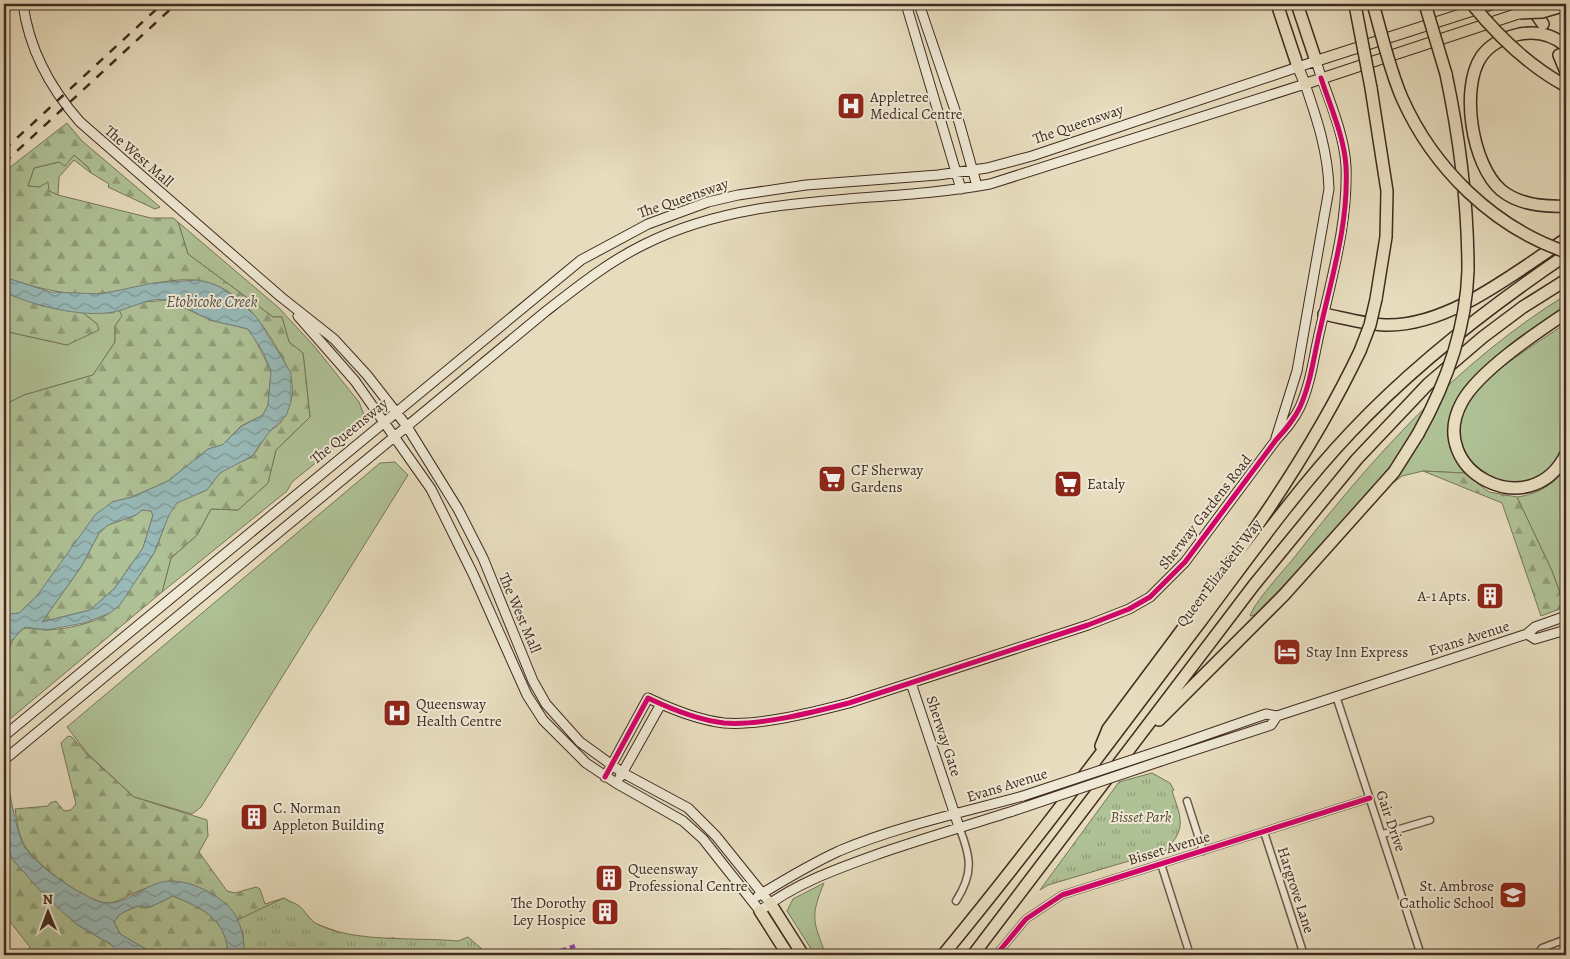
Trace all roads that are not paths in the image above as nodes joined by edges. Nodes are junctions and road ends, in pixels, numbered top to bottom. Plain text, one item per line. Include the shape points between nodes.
1 (23, 4) edge
2 (906, 4) edge
3 (919, 4) edge
4 (1277, 4) edge
5 (1297, 4) edge
6 (1355, 4) edge
7 (1373, 4) edge
8 (1425, 4) edge
9 (1472, 4) edge
10 (1492, 4) edge
11 (1529, 4) edge
12 (1547, 4) edge
13 (1566, 5) edge
14 (1520, 13) junction
15 (1543, 24) dead end
16 (1563, 51) edge
17 (1316, 61) junction
18 (1298, 67) junction
19 (1566, 72) edge
20 (1321, 78) junction
21 (1305, 84) junction
22 (1566, 86) edge
23 (973, 169) junction
24 (956, 172) junction
25 (823, 184) junction
26 (977, 186) junction
27 (961, 189) junction
28 (803, 201) junction
29 (1566, 206) edge
30 (1566, 239) edge
31 (1566, 254) edge
32 (1566, 280) edge
33 (282, 297) junction
34 (1308, 312) junction
35 (1566, 313) edge
36 (1324, 314) junction
37 (1305, 324) junction
38 (1320, 328) junction
39 (397, 411) junction
40 (384, 421) junction
41 (406, 425) junction
42 (394, 436) junction
43 (1276, 440) junction
44 (1566, 454) edge
45 (1566, 616) edge
46 (1566, 630) edge
47 (1527, 634) junction
48 (911, 683) junction
49 (1336, 696) junction
50 (661, 704) junction
51 (1277, 716) junction
52 (4, 736) edge
53 (1133, 745) junction
54 (4, 760) edge
55 (1095, 761) junction
56 (612, 765) junction
57 (623, 773) junction
58 (605, 777) junction
59 (616, 783) junction
60 (1370, 798) junction
61 (1187, 801) dead end
62 (955, 815) junction
63 (1430, 820) dead end
64 (960, 827) junction
65 (1264, 832) junction
66 (1383, 834) junction
67 (1203, 851) junction
68 (1161, 864) junction
69 (763, 893) junction
70 (752, 900) junction
71 (956, 901) dead end
72 (770, 903) junction
73 (760, 911) junction
74 (1566, 939) edge
75 (788, 955) edge
76 (803, 955) edge
77 (943, 955) edge
78 (973, 955) edge
79 (996, 955) edge
80 (1190, 955) edge
81 (1304, 955) edge
82 (1421, 955) edge
83 (1537, 955) edge

1 - 33 main road, The West Mall via 30,38 40,63 64,104 108,147
2 - 24 main road
3 - 23 main road
4 - 18 highway
5 - 17 highway
6 - 55 highway, bridge via 1387,191 1386,237 1370,325 1338,398 1309,447 1229,564 1108,730
7 - 31 highway, bridge via 1402,97 1437,158 1465,190 1491,211 1525,234
8 - 53 highway, bridge via 1446,74 1463,167 1467,214 1468,271 1464,315 1445,383 1394,472 1284,595
9 - 22 highway, bridge via 1504,41
10 - 17 main road, The Queensway
11 - 15 highway
12 - 14 main road, The Queensway, bridge
13 - 14 highway, bridge via 1542,12
14 - 20 main road, The Queensway
16 - 19 highway
16 - 29 highway via 1550,36 1537,33 1518,34 1501,40 1486,51 1475,69 1471,107 1478,152 1494,184 1518,200 1544,206
17 - 18 main road, The Queensway
17 - 20 main road, Sherway Gardens Road
18 - 21 main road, Sherway Gardens Road
18 - 23 main road, The Queensway via 1032,156
20 - 21 main road, The Queensway
20 - 36 main road, Sherway Gardens Road via 1346,164 1345,210
21 - 26 main road, The Queensway
21 - 34 main road, Sherway Gardens Road via 1324,144 1329,189
23 - 24 main road, The Queensway
23 - 26 main road
24 - 25 main road, The Queensway
24 - 27 main road
25 - 28 main road via 820,192
25 - 39 main road, The Queensway via 708,202 624,236 581,260
26 - 27 main road, The Queensway
27 - 28 main road, The Queensway
28 - 41 main road, The Queensway via 704,220 624,255 560,300
30 - 36 highway via 1479,296 1443,314 1411,323 1385,325
31 - 55 highway, Queen Elizabeth Way via 1453,337 1351,432 1241,568
32 - 53 highway via 1483,337 1392,420 1254,585
33 - 39 main road, The West Mall via 334,339
33 - 40 main road, The West Mall via 355,381
34 - 36 main road
34 - 37 main road, Sherway Gardens Road
35 - 44 highway via 1476,384 1462,403 1455,422 1460,455 1472,472 1486,482 1508,488 1534,485 1554,472
36 - 38 main road, Sherway Gardens Road
37 - 38 main road
37 - 43 main road, Sherway Gardens Road via 1297,372
38 - 43 main road, Sherway Gardens Road via 1301,406 1291,424
39 - 40 main road, The Queensway
39 - 41 main road, The West Mall
40 - 42 main road, The West Mall
40 - 52 main road, The Queensway
41 - 42 main road, The Queensway
41 - 56 main road, The West Mall via 458,509 483,558 533,681 546,704 580,742
42 - 54 main road, The Queensway
42 - 58 main road, The West Mall via 431,489 527,695 542,720 560,740
43 - 48 main road, Sherway Gardens Road via 1185,562 1150,597 1109,618
45 - 47 main road, Evans Avenue via 1535,627
46 - 47 main road, Evans Avenue via 1535,639
47 - 49 main road, Evans Avenue
48 - 50 main road, Sherway Gardens Road via 822,710 738,722 719,722
48 - 62 main road, Sherway Gate
49 - 51 main road, Evans Avenue
49 - 60 street, Gair Drive
50 - 56 main road, Sherway Gardens Road via 648,698
50 - 57 main road
51 - 62 main road, Evans Avenue, bridge via 1266,714 1023,796
51 - 64 main road, Evans Avenue, bridge via 1271,725
53 - 78 highway
55 - 77 highway, Queen Elizabeth Way
56 - 57 main road, The West Mall
56 - 58 main road
57 - 59 main road
57 - 69 main road, The West Mall via 688,808
58 - 59 main road, The West Mall
59 - 70 main road, The West Mall via 683,821 703,839
60 - 65 street, Bisset Avenue
60 - 66 street, Gair Drive
61 - 67 street
62 - 64 main road, Sherway Gate
62 - 69 main road, Evans Avenue via 840,851
63 - 66 street
64 - 71 street via 970,867
64 - 72 main road, Evans Avenue via 834,870
65 - 67 street, Bisset Avenue
65 - 81 street, Hargrove Lane
66 - 82 street, Gair Drive
67 - 68 street, Bisset Avenue
68 - 79 street, Bisset Avenue via 1076,890 1048,903 1026,919
68 - 80 street
69 - 70 main road, Evans Avenue
69 - 72 main road, The West Mall
70 - 73 main road, The West Mall
72 - 73 main road, Evans Avenue
72 - 76 highway
73 - 75 highway
74 - 83 street via 1542,948

